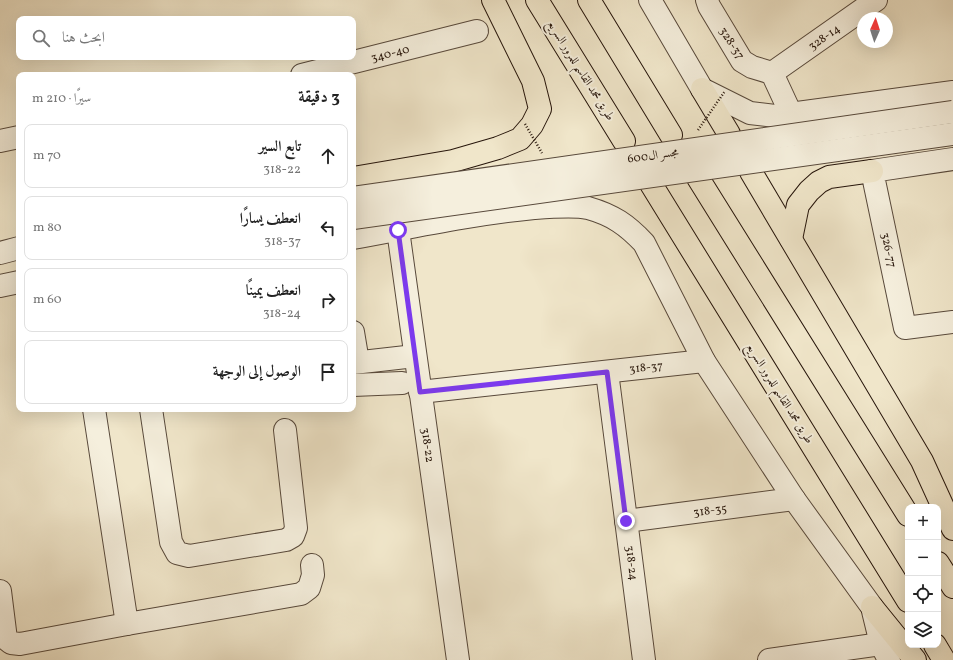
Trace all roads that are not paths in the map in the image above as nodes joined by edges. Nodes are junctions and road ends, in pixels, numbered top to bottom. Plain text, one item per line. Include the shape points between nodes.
1 (493, 0) edge
2 (537, 0) edge
3 (589, 0) edge
4 (650, 0) edge
5 (707, 0) edge
6 (876, 0) edge
7 (477, 31) dead end
8 (314, 72) edge
9 (772, 73) junction
10 (702, 89) junction
11 (953, 92) edge
12 (953, 112) edge
13 (790, 114) junction
14 (729, 134) dead end
15 (953, 134) edge
16 (671, 135) dead end
17 (16, 138) edge
18 (0, 141) edge
19 (624, 141) dead end
20 (953, 159) edge
21 (872, 171) junction
22 (751, 172) dead end
23 (356, 177) edge
24 (698, 178) dead end
25 (651, 184) dead end
26 (356, 198) edge
27 (356, 218) edge
28 (398, 230) junction
29 (356, 237) edge
30 (790, 239) junction
31 (16, 249) edge
32 (0, 252) edge
33 (16, 257) edge
34 (0, 260) edge
35 (16, 283) edge
36 (0, 286) edge
37 (16, 295) edge
38 (0, 297) edge
39 (953, 322) edge
40 (415, 356) junction
41 (704, 361) junction
42 (356, 362) edge
43 (607, 372) junction
44 (356, 385) edge
45 (411, 388) junction
46 (94, 412) edge
47 (151, 412) edge
48 (285, 430) dead end
49 (794, 499) junction
50 (905, 510) edge
51 (626, 521) junction
52 (953, 528) edge
53 (312, 565) dead end
54 (941, 568) edge
55 (953, 586) edge
56 (0, 590) edge
57 (905, 596) edge
58 (872, 607) junction
59 (127, 624) junction
60 (937, 648) edge
61 (885, 652) edge
62 (458, 660) edge
63 (644, 660) edge
64 (769, 660) edge
65 (915, 660) edge
66 (944, 660) edge

1 - 23 highway via 533,81 540,109 532,125 520,139 498,148 453,160
2 - 19 highway, طريق محمد القاسم للمرور السريع
3 - 16 highway
4 - 10 street
5 - 9 street, 328-37 via 742,61 752,68
6 - 9 street, 328-14
7 - 8 street, 340-40
9 - 13 street
10 - 13 street via 750,113 775,116
10 - 14 highway
11 - 13 street
12 - 26 street, مجسر ال600, bridge
15 - 27 street, مجسر ال600, bridge
17 - 18 street
20 - 21 street
21 - 30 highway via 829,177 818,182 798,205
21 - 39 street, 326-77 via 905,328
22 - 30 highway
24 - 50 highway
25 - 57 highway, طريق محمد القاسم للمرور السريع
28 - 29 street
28 - 40 street, 318-22
28 - 41 street via 552,206 587,208 617,219 644,243
30 - 52 highway via 922,461
31 - 32 street
33 - 34 street
35 - 36 street
37 - 38 street
40 - 42 street
40 - 45 street, 318-22
41 - 43 street, 318-37
41 - 49 street
43 - 45 street, 318-37
43 - 51 street, 318-24
44 - 45 street, 318-37
45 - 62 street, 318-22
46 - 59 street
47 - 48 street via 171,542 176,552 189,556 286,540 293,536 296,528
49 - 51 street, 318-35
49 - 58 street
51 - 63 street, 318-24
53 - 59 street via 313,575 309,588 301,594
54 - 55 highway
56 - 59 street via 6,639 11,643 20,644
58 - 61 street
58 - 65 highway
60 - 66 highway
61 - 64 street

